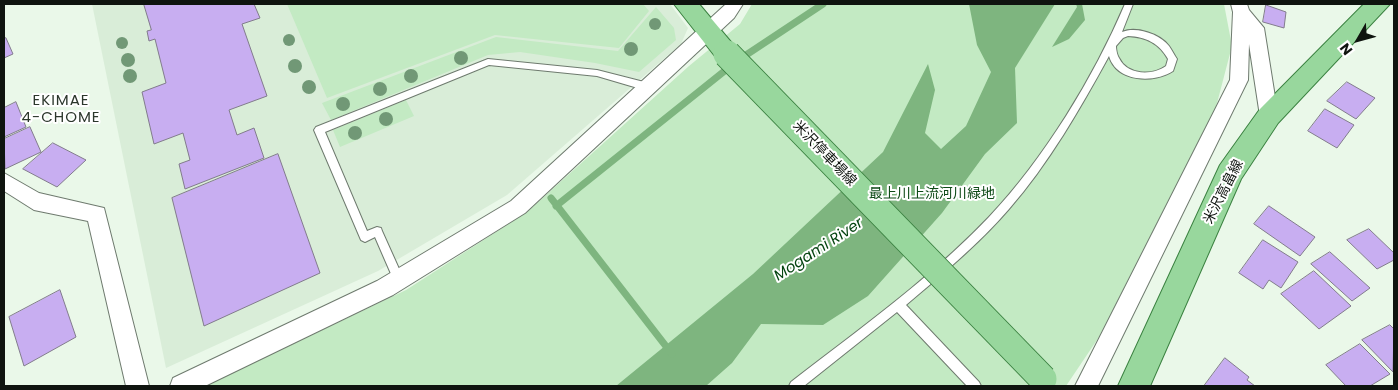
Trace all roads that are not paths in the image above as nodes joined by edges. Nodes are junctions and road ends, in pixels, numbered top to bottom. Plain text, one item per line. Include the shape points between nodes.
1 (686, 4) edge
2 (735, 4) edge
3 (1129, 4) edge
4 (1378, 4) edge
5 (1240, 8) edge
6 (708, 33) junction
7 (1113, 42) junction
8 (648, 87) junction
9 (1269, 116) junction
10 (4, 181) edge
11 (399, 280) junction
12 (898, 305) junction
13 (1047, 383) edge
14 (138, 386) edge
15 (181, 386) edge
16 (796, 386) edge
17 (975, 386) edge
18 (1086, 386) edge
19 (1134, 386) edge

1 - 6 main road, 米沢停車場線
2 - 6 street
3 - 7 lane
4 - 9 main road, 米沢高畠線
5 - 9 street via 1255,28
5 - 18 street via 1239,80
6 - 8 street
6 - 13 main road, 米沢停車場線, bridge
7 - 7 lane via 1128,33 1155,39 1169,50 1172,57 1170,70 1156,77 1128,71 1114,59
7 - 12 lane via 1085,92 1019,190 972,241
8 - 11 street via 518,207
8 - 11 lane via 597,73 488,62 319,130 365,237 377,231
9 - 19 main road, 米沢高畠線 via 1230,173
10 - 14 street via 34,201 97,214
11 - 15 street
12 - 16 lane
12 - 17 lane

